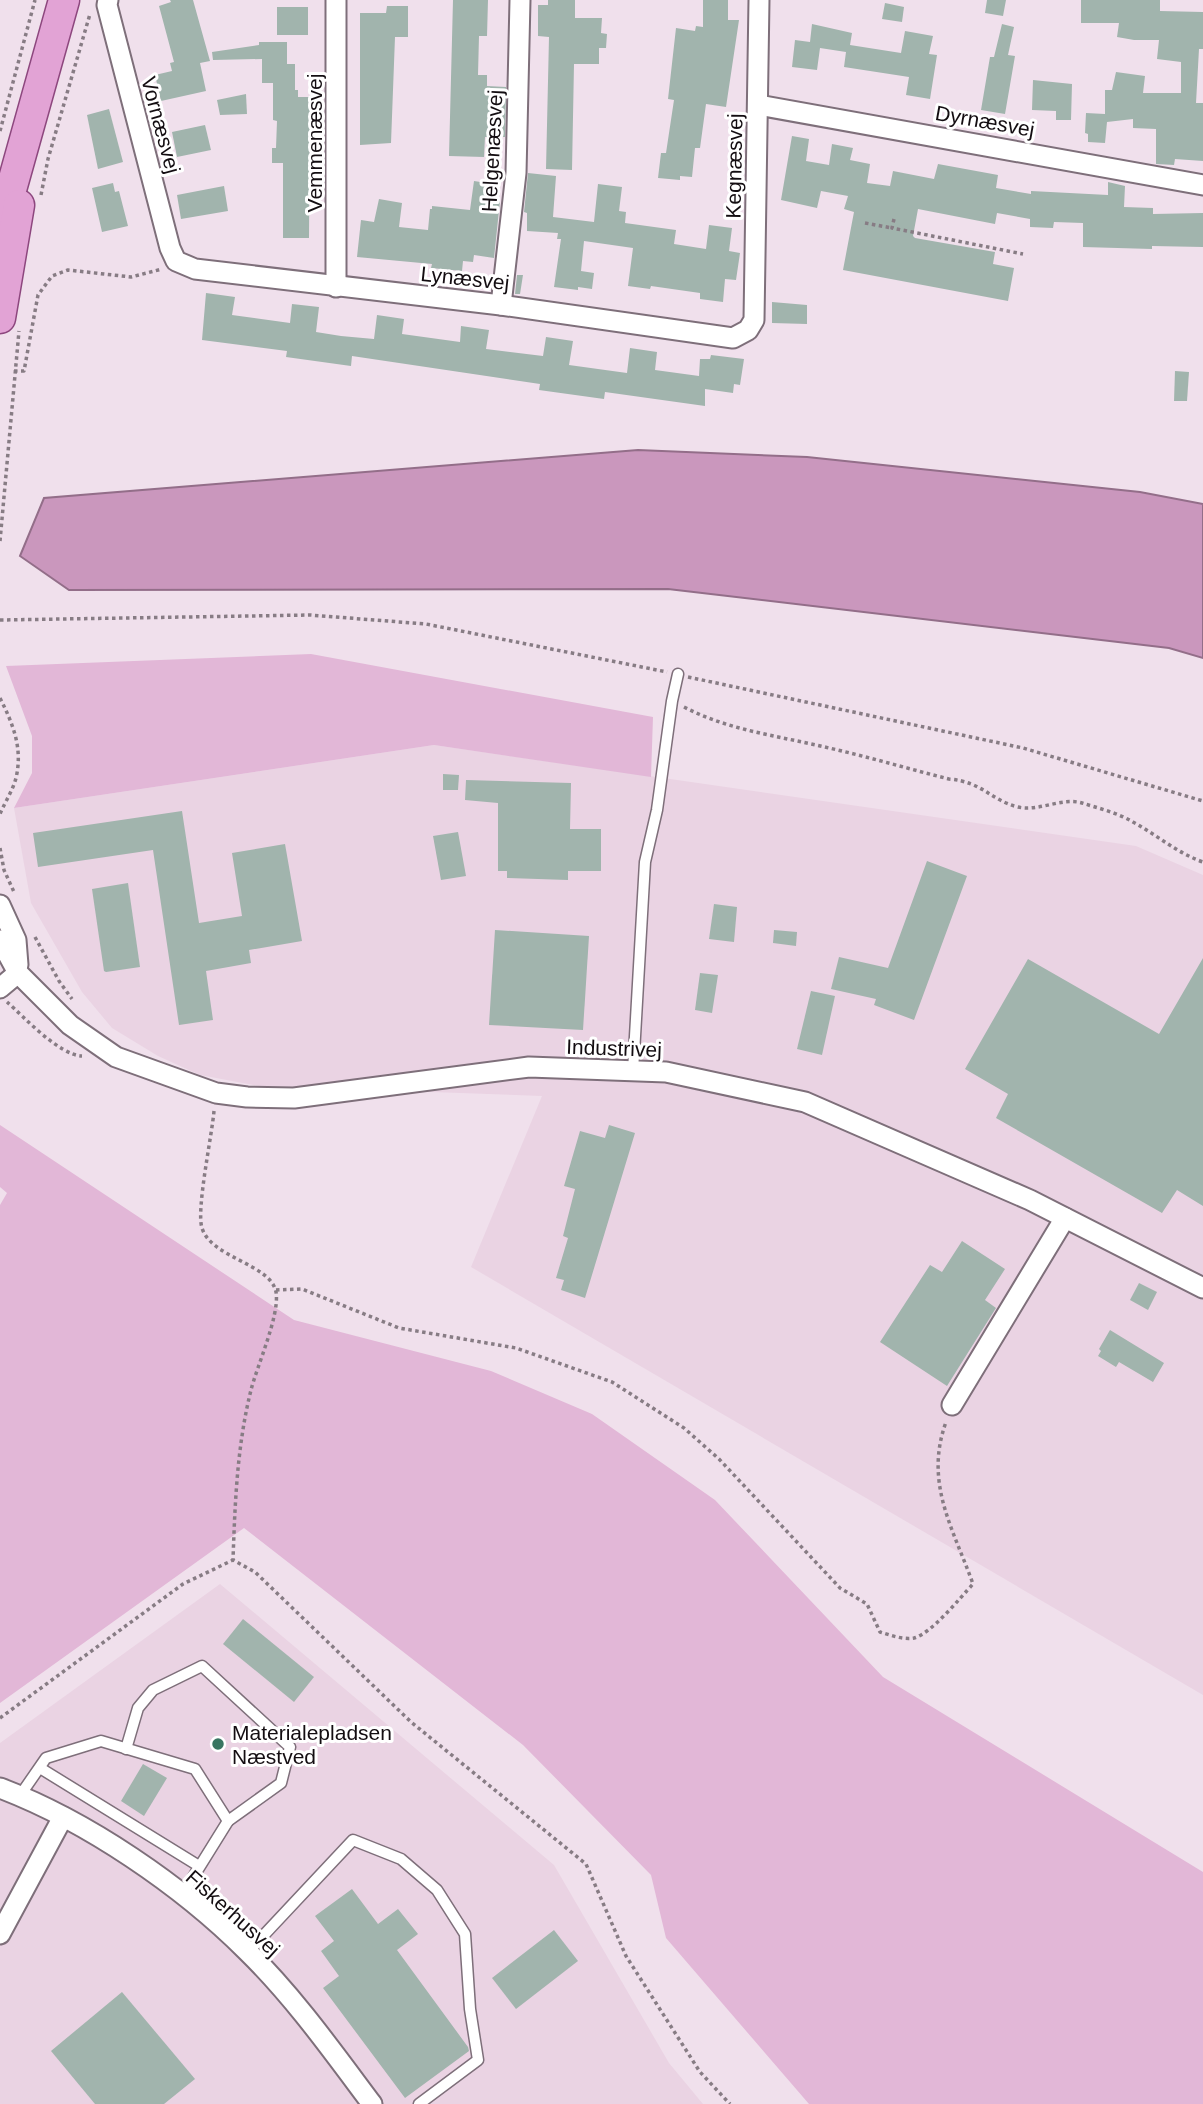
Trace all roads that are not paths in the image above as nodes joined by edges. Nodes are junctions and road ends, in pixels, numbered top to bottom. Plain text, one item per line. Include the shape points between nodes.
1 (64, 0) edge
2 (108, 0) edge
3 (336, 0) edge
4 (520, 0) edge
5 (758, 0) edge
6 (758, 105) junction
7 (34, 108) junction
8 (1203, 185) edge
9 (0, 229) edge
10 (176, 261) joint
11 (336, 287) junction
12 (501, 305) junction
13 (10, 325) edge
14 (748, 330) joint
15 (678, 674) road end
16 (9, 904) edge
17 (0, 940) edge
18 (19, 973) junction
19 (0, 988) edge
20 (633, 1071) junction
21 (1065, 1218) junction
22 (1203, 1288) edge
23 (952, 1405) road end
24 (125, 1749) junction
25 (40, 1768) junction
26 (0, 1788) edge
27 (19, 1797) junction
28 (63, 1818) junction
29 (228, 1821) junction
30 (200, 1866) junction
31 (182, 1895) junction
32 (0, 1934) edge
33 (248, 1952) junction
34 (372, 2104) edge
35 (419, 2104) edge

1 - 7 main road
2 - 10 street, Vornæsvej
3 - 11 street, Vemmenæsvej
4 - 12 street, Helgenæsvej via 516,173
5 - 6 street, Kegnæsvej
6 - 8 street, Dyrnæsvej
6 - 14 street, Kegnæsvej via 754,320
7 - 9 main road
7 - 13 main road
10 - 11 street, Lynæsvej via 195,269
11 - 12 street, Lynæsvej
12 - 14 street, Lynæsvej via 733,338
15 - 20 lane via 645,862
16 - 18 street
17 - 18 street, Industrivej
18 - 19 street
18 - 20 street, Industrivej via 70,1025 116,1057 216,1093 294,1098 529,1067
20 - 21 street, Industrivej via 666,1072 805,1102
21 - 22 street, Industrivej
21 - 23 street
24 - 25 lane via 101,1741 46,1758
24 - 29 lane via 195,1769
24 - 29 lane via 138,1708 153,1690 202,1665 290,1747 281,1783
25 - 27 lane
25 - 30 lane
26 - 27 street, Fiskerhusvej
27 - 28 street, Fiskerhusvej
28 - 31 street, Fiskerhusvej via 129,1856
28 - 32 street
29 - 30 lane
30 - 31 lane
31 - 33 street, Fiskerhusvej
33 - 34 street, Fiskerhusvej via 320,2034
33 - 35 lane via 353,1840 401,1859 437,1890 465,1934 478,2060

